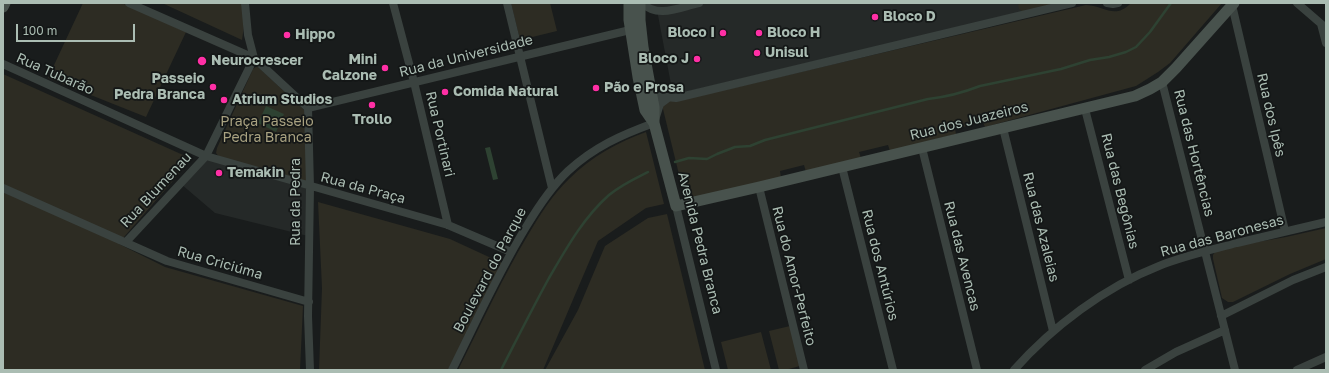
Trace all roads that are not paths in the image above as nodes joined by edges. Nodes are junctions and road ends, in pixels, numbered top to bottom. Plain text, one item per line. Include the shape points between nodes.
1 (5, 3) edge
2 (129, 3) edge
3 (245, 3) edge
4 (393, 3) edge
5 (507, 3) edge
6 (629, 3) edge
7 (641, 3) edge
8 (699, 3) edge
9 (1072, 3) edge
10 (1107, 3) edge
11 (1118, 3) edge
12 (1297, 3) edge
13 (1233, 4) edge
14 (3, 7) edge
15 (1324, 26) edge
16 (630, 30) junction
17 (1326, 43) edge
18 (520, 56) junction
19 (254, 58) junction
20 (3, 64) edge
21 (414, 82) junction
22 (1162, 82) junction
23 (651, 93) junction
24 (668, 98) junction
25 (308, 108) junction
26 (1085, 109) junction
27 (654, 123) junction
28 (1003, 128) junction
29 (922, 148) junction
30 (206, 156) junction
31 (842, 167) junction
32 (310, 187) junction
33 (759, 187) junction
34 (3, 188) edge
35 (552, 188) junction
36 (676, 206) junction
37 (1326, 222) edge
38 (448, 225) junction
39 (1285, 232) junction
40 (126, 242) junction
41 (1205, 251) junction
42 (511, 252) junction
43 (1326, 267) edge
44 (1129, 280) junction
45 (309, 302) junction
46 (1221, 316) junction
47 (1225, 330) junction
48 (1053, 332) junction
49 (1326, 356) edge
50 (310, 370) edge
51 (452, 370) edge
52 (716, 370) edge
53 (804, 370) edge
54 (893, 370) edge
55 (976, 370) edge
56 (1014, 370) edge
57 (1145, 370) edge
58 (1235, 370) edge
59 (1297, 370) edge

1 - 14 street
2 - 19 street
3 - 19 street via 248,35
4 - 21 street, Rua Portinari
5 - 18 street
6 - 16 street, Avenida Pedra Branca
7 - 8 street via 661,12
7 - 23 street, Avenida Pedra Branca via 643,47
9 - 24 street via 690,95
10 - 11 street
12 - 15 street
13 - 22 street, Rua dos Juazeiros
13 - 39 street, Rua dos Ipês
15 - 17 street
16 - 18 street, Rua da Universidade
16 - 27 street, Avenida Pedra Branca via 645,110
18 - 21 street, Rua da Universidade
18 - 35 street
19 - 25 street
19 - 30 street, Rua Blumenau
20 - 30 street, Rua Tubarão
21 - 25 street, Rua da Universidade
21 - 38 street, Rua Portinari
22 - 26 street, Rua dos Juazeiros via 1135,96
22 - 41 street, Rua das Hortências
23 - 24 street
23 - 27 street, Avenida Pedra Branca
24 - 27 street via 660,104
25 - 32 street, Rua da Pedra
26 - 28 street, Rua dos Juazeiros
26 - 44 street, Rua das Begônias
27 - 35 street, Boulevard do Parque via 597,148
27 - 36 street, Avenida Pedra Branca
28 - 29 street, Rua dos Juazeiros
28 - 48 street, Rua das Azaleias
29 - 31 street, Rua dos Juazeiros
29 - 55 street, Rua das Avencas
30 - 32 street, Rua da Praça
30 - 40 street, Rua Blumenau
31 - 33 street, Rua dos Juazeiros
31 - 54 street, Rua dos Antúrios
32 - 38 street, Rua da Praça
32 - 45 street, Rua da Pedra
33 - 36 street, Rua dos Juazeiros
33 - 53 street, Rua do Amor-Perfeito
34 - 40 street, Rua Criciúma
35 - 42 street, Boulevard do Parque
36 - 52 street, Avenida Pedra Branca
37 - 39 street, Rua das Baronesas
38 - 42 street, Rua da Praça
39 - 41 street, Rua das Baronesas
40 - 45 street, Rua Criciúma via 167,261
41 - 44 street, Rua das Baronesas via 1159,266
41 - 46 street, Rua das Hortências
42 - 51 street, Boulevard do Parque
43 - 46 street
44 - 48 street, Rua das Baronesas via 1093,302
45 - 50 street, Rua da Pedra
46 - 47 street, Rua das Hortências
47 - 57 street via 1176,352
47 - 58 street, Rua das Hortências
48 - 56 street, Rua das Baronesas
49 - 59 street

